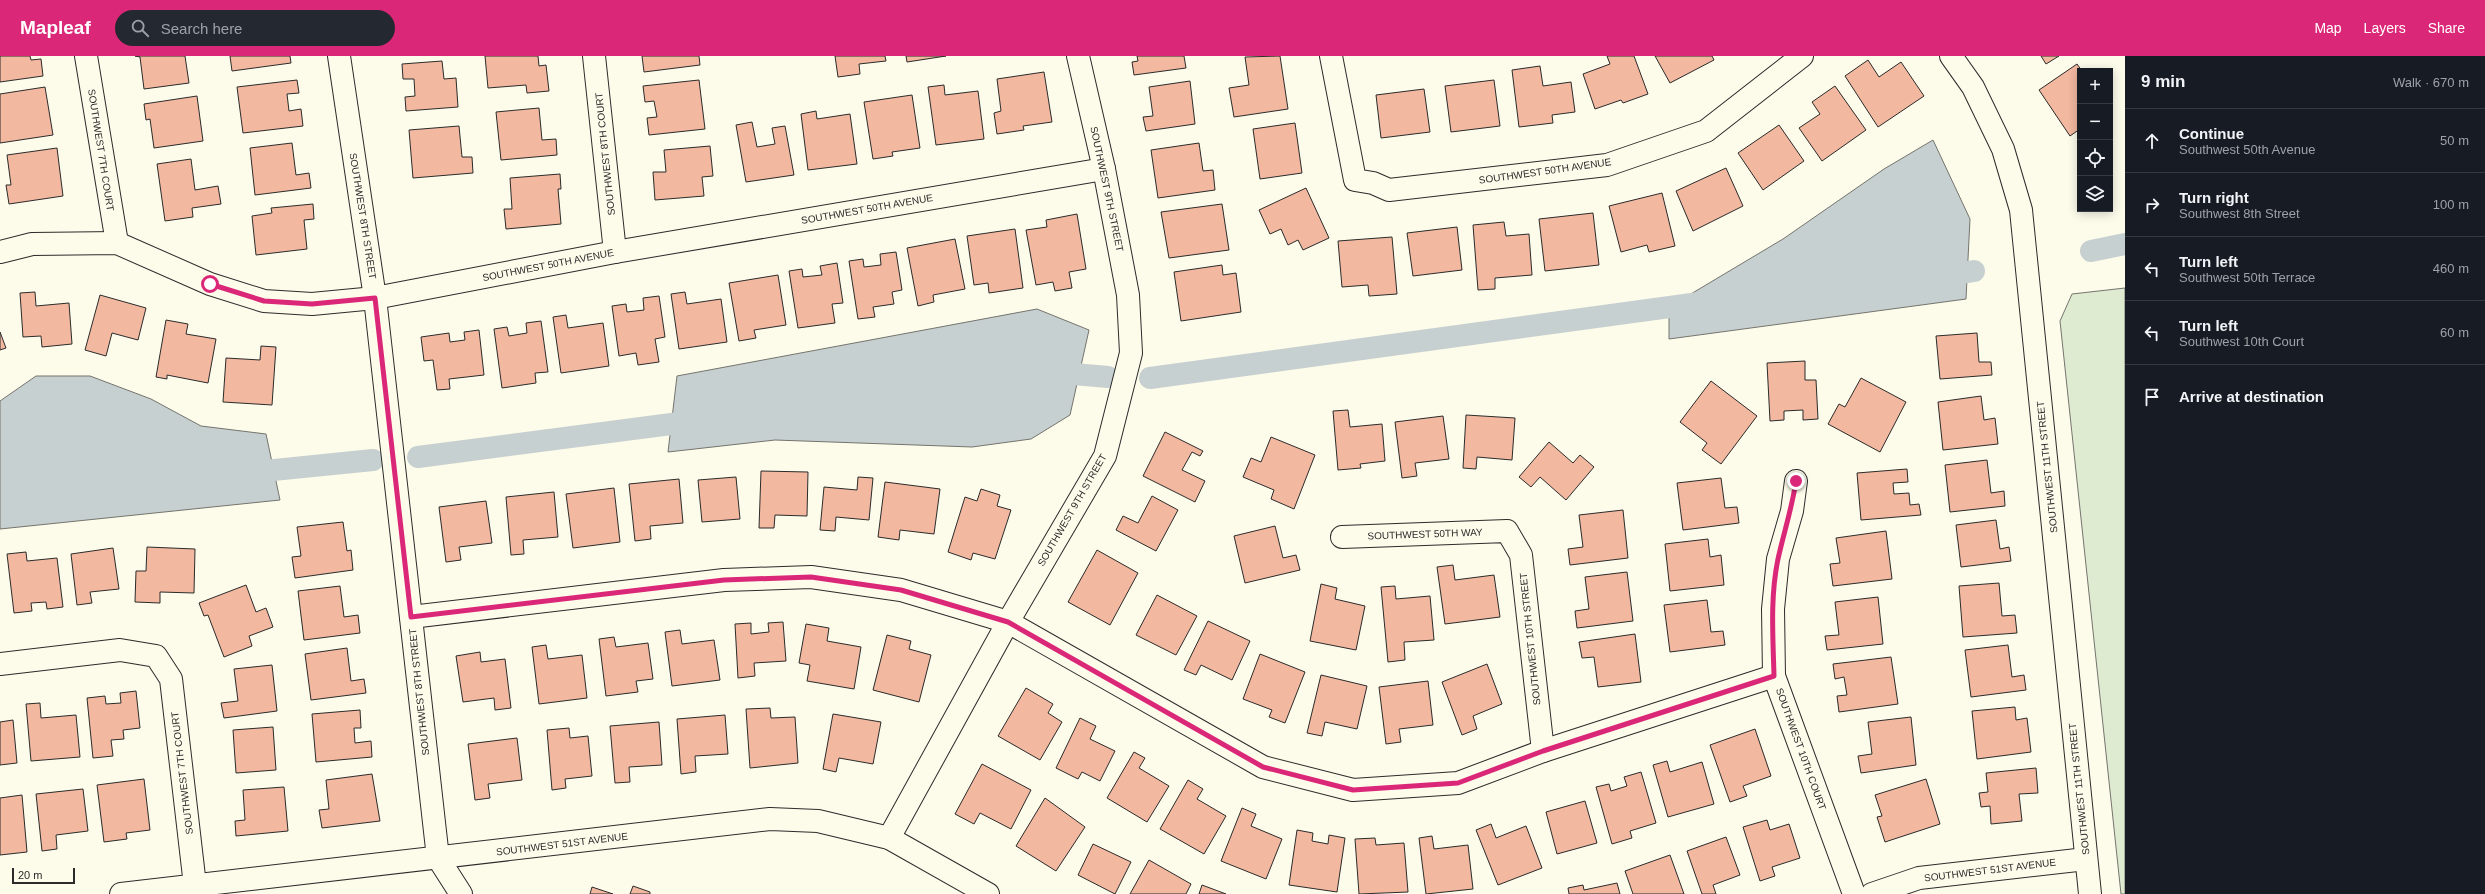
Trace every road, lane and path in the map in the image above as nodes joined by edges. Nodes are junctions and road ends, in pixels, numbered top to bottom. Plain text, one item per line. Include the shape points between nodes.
1 (86, 56) edge
2 (339, 56) edge
3 (594, 56) edge
4 (1078, 56) edge
5 (1330, 56) edge
6 (1802, 56) edge
7 (1950, 56) edge
8 (1104, 169) junction
9 (116, 244) junction
10 (0, 252) edge
11 (615, 252) junction
12 (375, 298) junction
13 (1796, 481) dead end
14 (1507, 530) joint
15 (1342, 537) dead end
16 (411, 617) junction
17 (1008, 622) junction
18 (0, 664) edge
19 (1774, 676) junction
20 (1543, 751) junction
21 (889, 838) junction
22 (438, 858) junction
23 (2086, 859) junction
24 (196, 889) edge
25 (121, 894) edge
26 (461, 894) edge
27 (988, 894) edge
28 (1854, 894) edge
29 (1872, 894) edge
30 (2090, 894) edge

1 - 9 street, SOUTHWEST 7TH COURT
2 - 12 street, SOUTHWEST 8TH STREET
3 - 11 street, SOUTHWEST 8TH COURT
4 - 8 street, SOUTHWEST 9TH STREET
5 - 6 street, SOUTHWEST 50TH AVENUE via 1355,180 1373,183 1389,190 1607,165 1706,131
7 - 23 street, SOUTHWEST 11TH STREET via 1973,87 2003,148 2020,210
8 - 11 street, SOUTHWEST 50TH AVENUE
8 - 17 street, SOUTHWEST 9TH STREET via 1128,295 1131,353 1105,456
9 - 10 street, SOUTHWEST 50TH AVENUE via 32,244
9 - 12 street, SOUTHWEST 50TH AVENUE via 210,284 264,301 312,304
11 - 12 street, SOUTHWEST 50TH AVENUE
12 - 16 street, SOUTHWEST 8TH STREET
13 - 19 street, SOUTHWEST 10TH COURT via 1792,511 1778,559 1772,609
14 - 15 street, SOUTHWEST 50TH WAY
14 - 20 street, SOUTHWEST 10TH STREET via 1521,555
16 - 17 street via 724,580 811,577 901,590
16 - 22 street, SOUTHWEST 8TH STREET
17 - 20 street via 1263,767 1353,790 1458,783
17 - 21 street, SOUTHWEST 9TH STREET
18 - 24 street, SOUTHWEST 7TH COURT via 120,650 156,656 171,679
19 - 20 street
19 - 28 street, SOUTHWEST 10TH COURT
21 - 22 street, SOUTHWEST 51ST AVENUE via 818,821 770,819
21 - 27 street, SOUTHWEST 51ST AVENUE
22 - 24 street, SOUTHWEST 51ST AVENUE
22 - 26 street, SOUTHWEST 8TH STREET
23 - 29 street, SOUTHWEST 51ST AVENUE via 1918,878
23 - 30 street, SOUTHWEST 11TH STREET
24 - 25 street, SOUTHWEST 51ST AVENUE

